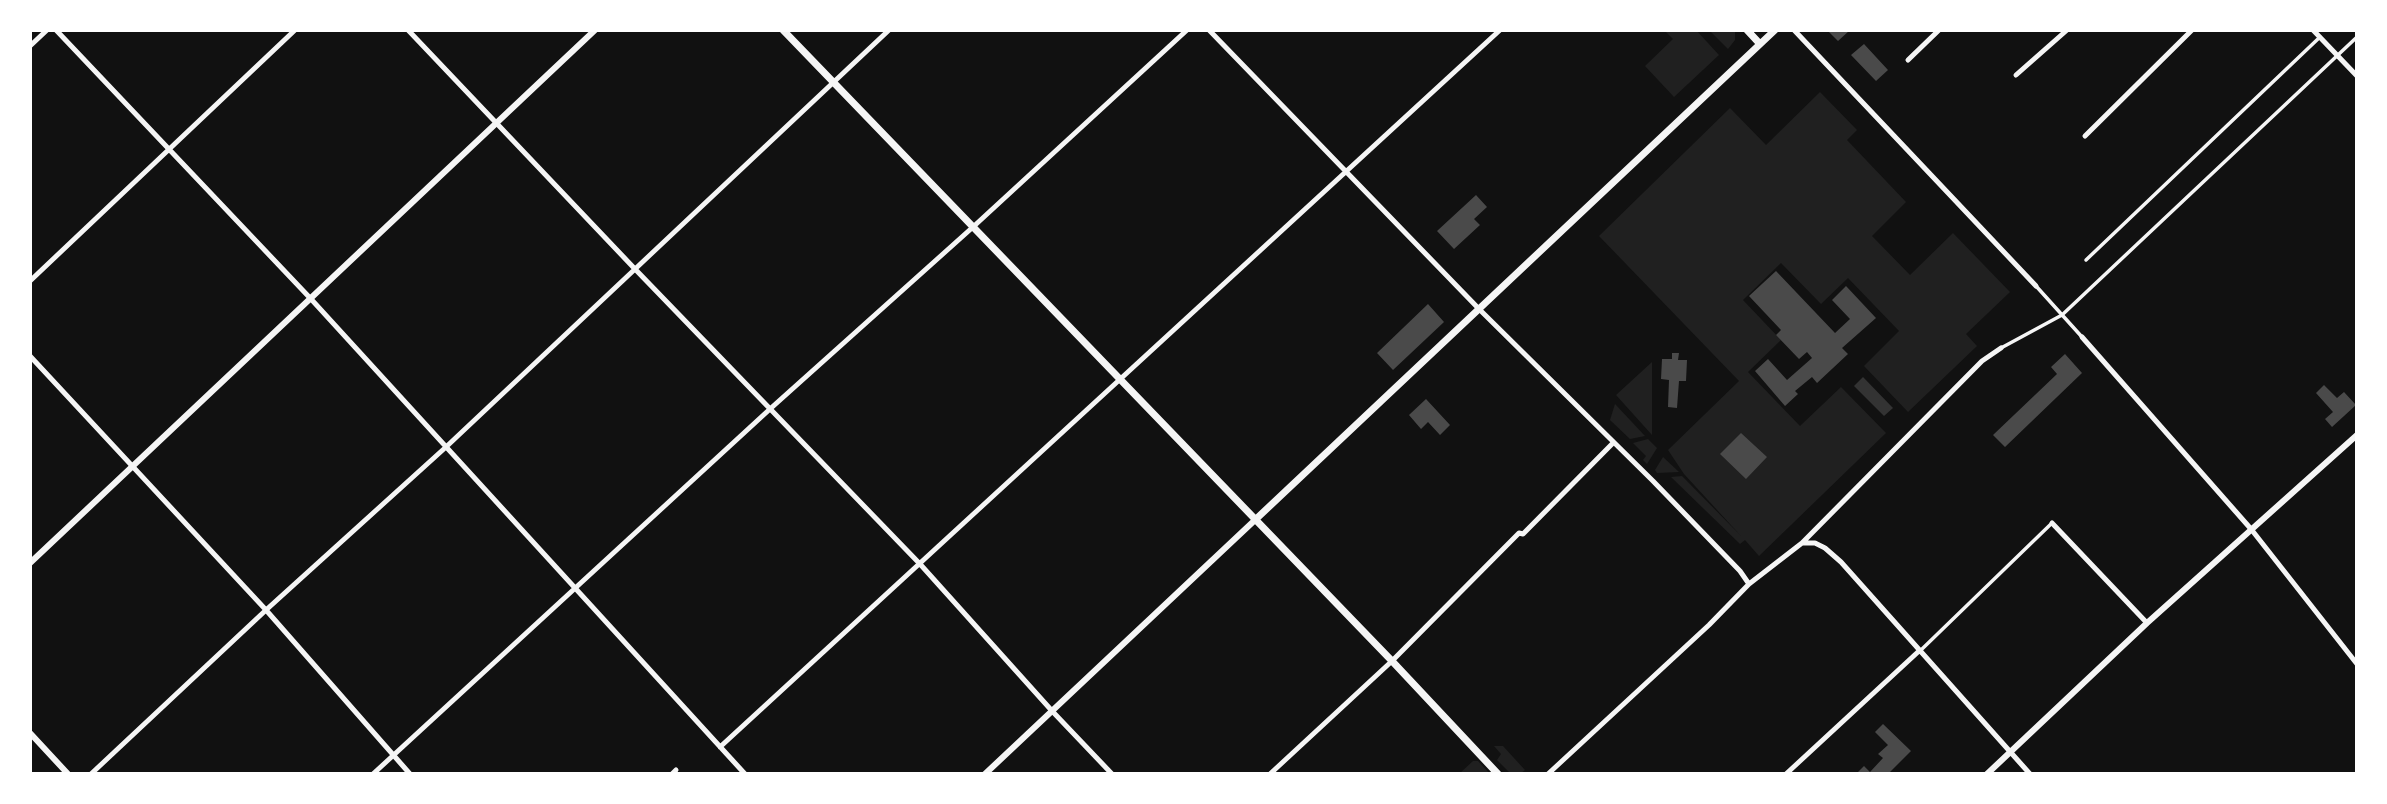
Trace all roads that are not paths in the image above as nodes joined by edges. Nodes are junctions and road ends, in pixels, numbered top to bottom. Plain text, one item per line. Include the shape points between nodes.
1 (47, 30) edge
2 (56, 30) edge
3 (295, 30) edge
4 (408, 30) edge
5 (595, 30) edge
6 (783, 30) edge
7 (889, 30) edge
8 (1187, 30) edge
9 (1209, 30) edge
10 (1500, 30) edge
11 (1747, 30) edge
12 (1775, 30) edge
13 (1794, 30) edge
14 (1940, 30) edge
15 (2067, 30) edge
16 (2192, 30) edge
17 (2313, 30) edge
18 (2320, 37) junction
19 (2357, 37) edge
20 (1760, 44) junction
21 (30, 46) edge
22 (2337, 55) junction
23 (1908, 60) dead end
24 (2016, 75) dead end
25 (2357, 76) edge
26 (834, 81) junction
27 (498, 122) junction
28 (2085, 136) dead end
29 (168, 150) junction
30 (1346, 171) junction
31 (973, 227) junction
32 (2086, 260) dead end
33 (634, 268) junction
34 (30, 281) edge
35 (2036, 286) joint
36 (311, 299) junction
37 (1480, 310) junction
38 (2062, 315) junction
39 (2082, 337) joint
40 (2001, 348) joint
41 (30, 356) edge
42 (1119, 379) junction
43 (770, 409) junction
44 (2357, 435) edge
45 (1613, 443) junction
46 (446, 447) junction
47 (131, 467) junction
48 (1255, 520) junction
49 (2052, 523) joint
50 (2251, 529) junction
51 (1802, 543) junction
52 (30, 563) edge
53 (920, 564) junction
54 (1749, 584) junction
55 (575, 588) junction
56 (266, 610) junction
57 (2147, 623) junction
58 (1919, 651) junction
59 (1392, 661) junction
60 (2357, 664) edge
61 (1053, 712) junction
62 (30, 733) edge
63 (720, 747) junction
64 (2010, 753) junction
65 (393, 755) junction
66 (68, 774) edge
67 (91, 774) edge
68 (373, 774) edge
69 (410, 774) edge
70 (745, 774) edge
71 (985, 774) edge
72 (1112, 774) edge
73 (1270, 774) edge
74 (1498, 774) edge
75 (1548, 774) edge
76 (1786, 774) edge
77 (1987, 774) edge
78 (2030, 774) edge

1 - 21 street
2 - 29 street
3 - 29 street
4 - 27 street
5 - 27 street
6 - 26 main road
7 - 26 street
8 - 31 street
9 - 30 street
10 - 30 street
11 - 20 main road
12 - 20 main road
13 - 35 street
14 - 23 street
15 - 24 street
16 - 28 street
17 - 18 street
18 - 22 street
18 - 32 street
19 - 22 street
20 - 37 main road
22 - 25 street
22 - 38 street
26 - 31 main road
26 - 33 street
27 - 33 street
27 - 36 street
29 - 34 street
29 - 36 street
30 - 37 street
30 - 42 street
31 - 42 main road
31 - 43 street
33 - 43 street
33 - 46 street
35 - 38 street
36 - 46 street
36 - 47 street
37 - 45 street
37 - 48 main road
38 - 39 street
38 - 40 street
39 - 50 street
40 - 51 street via 1982,361
41 - 47 street
42 - 48 main road
42 - 53 street
43 - 53 street
43 - 55 street
44 - 50 street
45 - 54 street
45 - 59 street
46 - 55 street
46 - 56 street
47 - 52 street
47 - 56 street
48 - 59 main road
48 - 61 street
49 - 57 street
49 - 58 street
50 - 57 street
50 - 60 street
51 - 54 street
51 - 58 street via 1815,543 1841,562
53 - 61 street
53 - 63 street
54 - 75 street
55 - 63 street
55 - 65 street
56 - 65 street
56 - 67 street
57 - 64 street
58 - 64 street
58 - 76 street
59 - 73 street
59 - 74 main road
61 - 71 street
61 - 72 street
62 - 66 street
63 - 70 street
64 - 77 street
64 - 78 street
65 - 68 street
65 - 69 street

